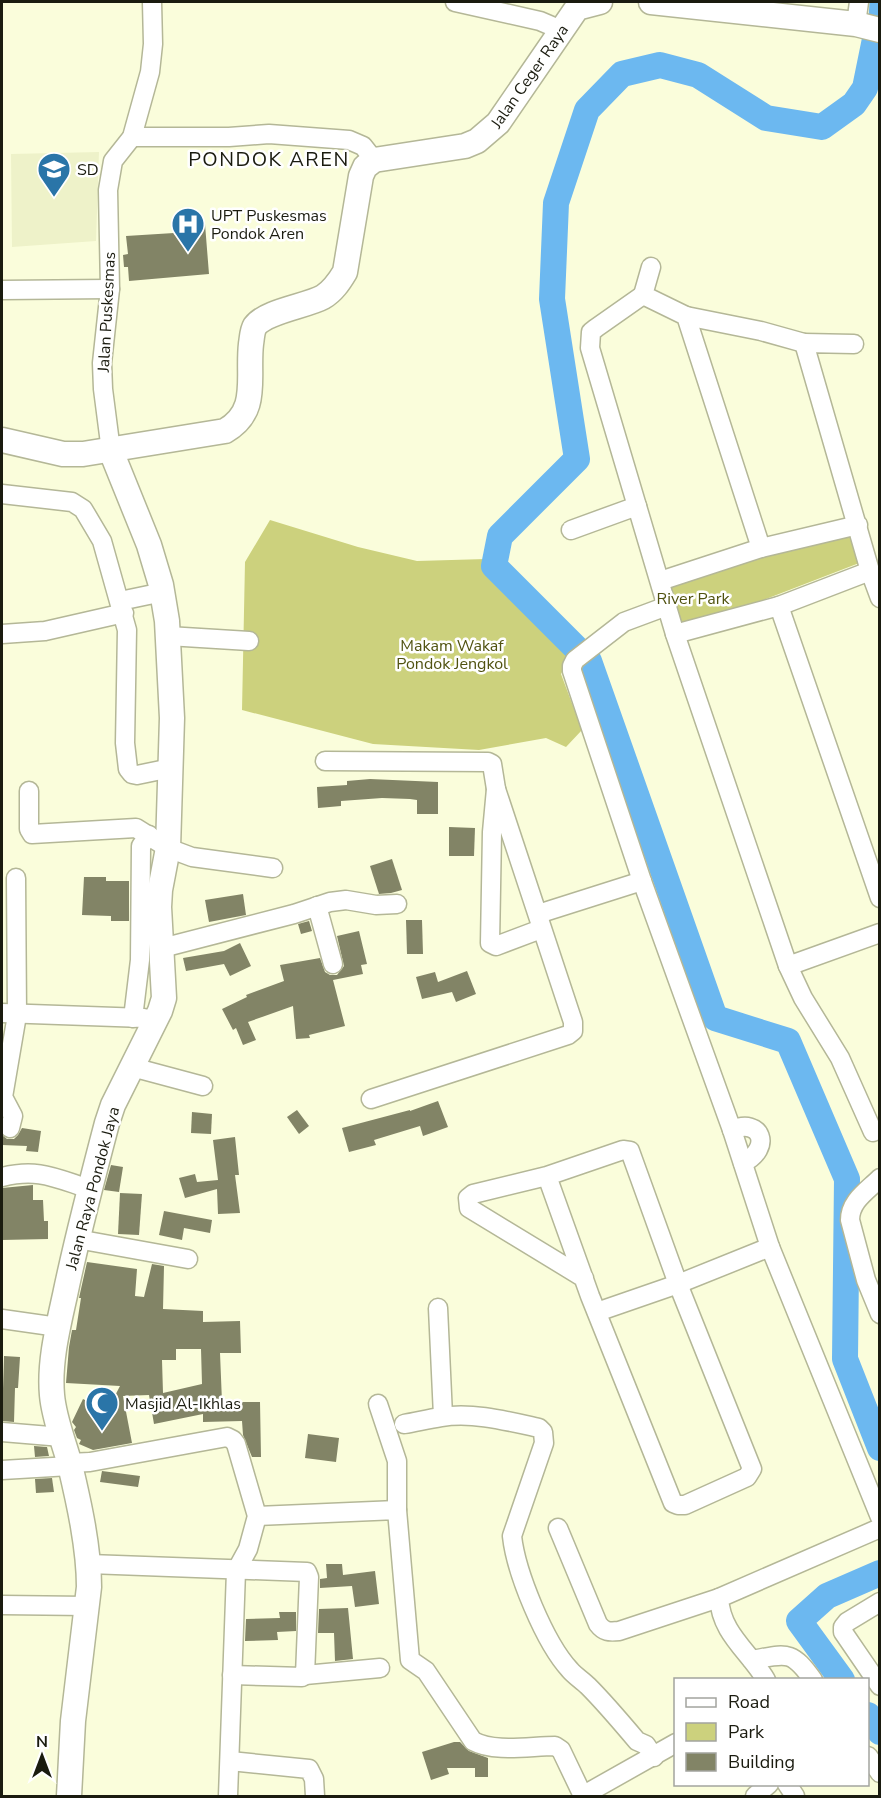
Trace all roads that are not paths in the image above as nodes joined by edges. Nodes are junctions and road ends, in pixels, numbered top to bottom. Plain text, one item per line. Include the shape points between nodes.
1 (152, 2) edge
2 (455, 2) edge
3 (662, 2) edge
4 (584, 4) edge
5 (864, 20) edge
6 (561, 30) junction
7 (132, 137) junction
8 (374, 160) junction
9 (651, 267) dead end
10 (110, 289) junction
11 (2, 290) edge
12 (643, 295) junction
13 (686, 316) junction
14 (804, 344) junction
15 (854, 344) dead end
16 (2, 441) edge
17 (111, 451) junction
18 (2, 494) edge
19 (637, 506) junction
20 (858, 525) junction
21 (571, 530) dead end
22 (761, 548) junction
23 (870, 571) junction
24 (660, 581) junction
25 (163, 592) junction
26 (879, 598) edge
27 (667, 606) junction
28 (779, 606) junction
29 (122, 607) junction
30 (2, 634) edge
31 (675, 634) junction
32 (168, 636) junction
33 (249, 641) dead end
34 (326, 761) dead end
35 (171, 768) junction
36 (496, 789) junction
37 (29, 791) dead end
38 (158, 841) junction
39 (273, 868) dead end
40 (16, 878) dead end
41 (642, 882) junction
42 (879, 898) edge
43 (397, 904) dead end
44 (317, 906) junction
45 (540, 922) junction
46 (879, 933) edge
47 (162, 948) junction
48 (333, 964) dead end
49 (788, 966) junction
50 (9, 1014) edge
51 (149, 1016) junction
52 (132, 1067) junction
53 (203, 1086) dead end
54 (371, 1099) dead end
55 (10, 1128) dead end
56 (732, 1130) junction
57 (873, 1132) dead end
58 (743, 1163) junction
59 (547, 1176) junction
60 (2, 1177) edge
61 (879, 1178) edge
62 (90, 1189) junction
63 (77, 1239) junction
64 (770, 1247) junction
65 (188, 1259) dead end
66 (584, 1278) junction
67 (873, 1278) edge
68 (678, 1284) junction
69 (438, 1308) dead end
70 (597, 1312) junction
71 (879, 1314) edge
72 (2, 1319) edge
73 (58, 1327) junction
74 (378, 1404) dead end
75 (443, 1416) junction
76 (404, 1424) dead end
77 (2, 1432) edge
78 (62, 1437) junction
79 (69, 1465) junction
80 (2, 1470) edge
81 (397, 1510) junction
82 (257, 1516) junction
83 (879, 1518) edge
84 (558, 1528) dead end
85 (879, 1528) edge
86 (89, 1564) junction
87 (236, 1570) junction
88 (719, 1598) junction
89 (879, 1602) edge
90 (2, 1605) edge
91 (87, 1606) junction
92 (752, 1660) junction
93 (380, 1668) dead end
94 (232, 1675) junction
95 (305, 1675) junction
96 (765, 1678) edge
97 (812, 1678) edge
98 (879, 1686) edge
99 (674, 1744) edge
100 (651, 1759) junction
101 (869, 1759) edge
102 (230, 1761) junction
103 (879, 1773) edge
104 (768, 1786) edge
105 (582, 1796) edge
106 (69, 1797) edge
107 (228, 1797) edge
108 (315, 1797) edge
109 (755, 1797) edge

1 - 7 street, Jalan Puskesmas via 150,72
2 - 6 street via 540,21
3 - 5 main road
4 - 6 main road, Jalan Ceger Raya
6 - 8 main road, Jalan Ceger Raya via 498,123 477,141
7 - 8 street via 269,134 349,140 363,146
7 - 10 street, Jalan Puskesmas via 109,175
8 - 17 main road via 361,176 345,272 338,283 324,296 272,315 255,326 250,350 249,401 241,419 225,431
9 - 12 street
10 - 11 street
10 - 17 street, Jalan Puskesmas via 102,363
12 - 13 street
12 - 19 street via 591,332 589,340
13 - 14 street
13 - 22 street
14 - 15 street
14 - 20 street
16 - 17 main road via 63,454
17 - 25 main road, Jalan Raya Pondok Jaya via 149,545
18 - 29 street via 72,502 83,509 102,541
19 - 21 street
19 - 24 street
20 - 22 street
20 - 23 street
22 - 24 street
23 - 26 street
23 - 28 street
24 - 27 street
25 - 29 street
25 - 32 main road, Jalan Raya Pondok Jaya
27 - 31 street
27 - 41 street via 624,622 572,666
28 - 31 street
28 - 42 street
29 - 30 street via 45,631
29 - 35 street via 128,655 124,743 128,770 137,776
31 - 49 street
32 - 33 street
32 - 35 main road, Jalan Raya Pondok Jaya
34 - 36 street via 488,762 494,769
35 - 38 main road, Jalan Raya Pondok Jaya
36 - 45 street
36 - 45 street via 490,943 496,946
37 - 38 street via 32,834 136,828
38 - 39 street via 192,857
38 - 47 main road, Jalan Raya Pondok Jaya
38 - 51 street via 141,846 140,960
40 - 50 street
41 - 45 street
41 - 56 street
43 - 44 street via 346,900
44 - 47 street
44 - 48 street
45 - 54 street via 573,1031
46 - 49 street
47 - 51 main road, Jalan Raya Pondok Jaya via 164,998
49 - 57 street via 840,1058
50 - 51 street
50 - 55 street via 3,1097 13,1116
51 - 52 main road, Jalan Raya Pondok Jaya
52 - 53 street
52 - 62 main road, Jalan Raya Pondok Jaya via 107,1122
56 - 58 street
56 - 58 street via 749,1128 761,1139 756,1155
58 - 64 street
59 - 66 street
59 - 66 street via 473,1194 468,1198 469,1208
59 - 68 street via 630,1151
60 - 62 street via 36,1172
61 - 67 street via 850,1211
62 - 63 main road, Jalan Raya Pondok Jaya
63 - 65 street
63 - 73 main road, Jalan Raya Pondok Jaya
64 - 68 street
64 - 83 street
66 - 70 street
67 - 71 street
68 - 70 street
68 - 70 street via 752,1469 747,1477 685,1504 673,1503
69 - 75 street
72 - 73 street
73 - 78 main road, Jalan Raya Pondok Jaya via 52,1394
74 - 81 street via 397,1461
75 - 76 street
75 - 100 street via 498,1418 543,1432 544,1443 512,1536 514,1551 552,1645 570,1670 637,1741 646,1745
77 - 78 street
78 - 79 main road, Jalan Raya Pondok Jaya
79 - 80 street
79 - 82 street via 230,1438 236,1444
79 - 86 main road, Jalan Raya Pondok Jaya
81 - 82 street
81 - 105 street via 410,1660 426,1671 472,1741 504,1747 555,1746 561,1750
82 - 87 street via 248,1549
84 - 88 street via 598,1624 608,1632
85 - 88 street
86 - 87 street
86 - 91 main road, Jalan Raya Pondok Jaya
87 - 94 street
87 - 95 street via 304,1570 309,1574
88 - 92 street via 724,1623
89 - 98 street via 843,1627 844,1636
90 - 91 street
91 - 106 main road, Jalan Raya Pondok Jaya
92 - 96 street
92 - 97 street via 788,1655 796,1658
93 - 95 street
94 - 95 street
94 - 102 street
99 - 100 street
100 - 105 street
101 - 103 street
102 - 107 street
102 - 108 street via 309,1769
104 - 109 street

